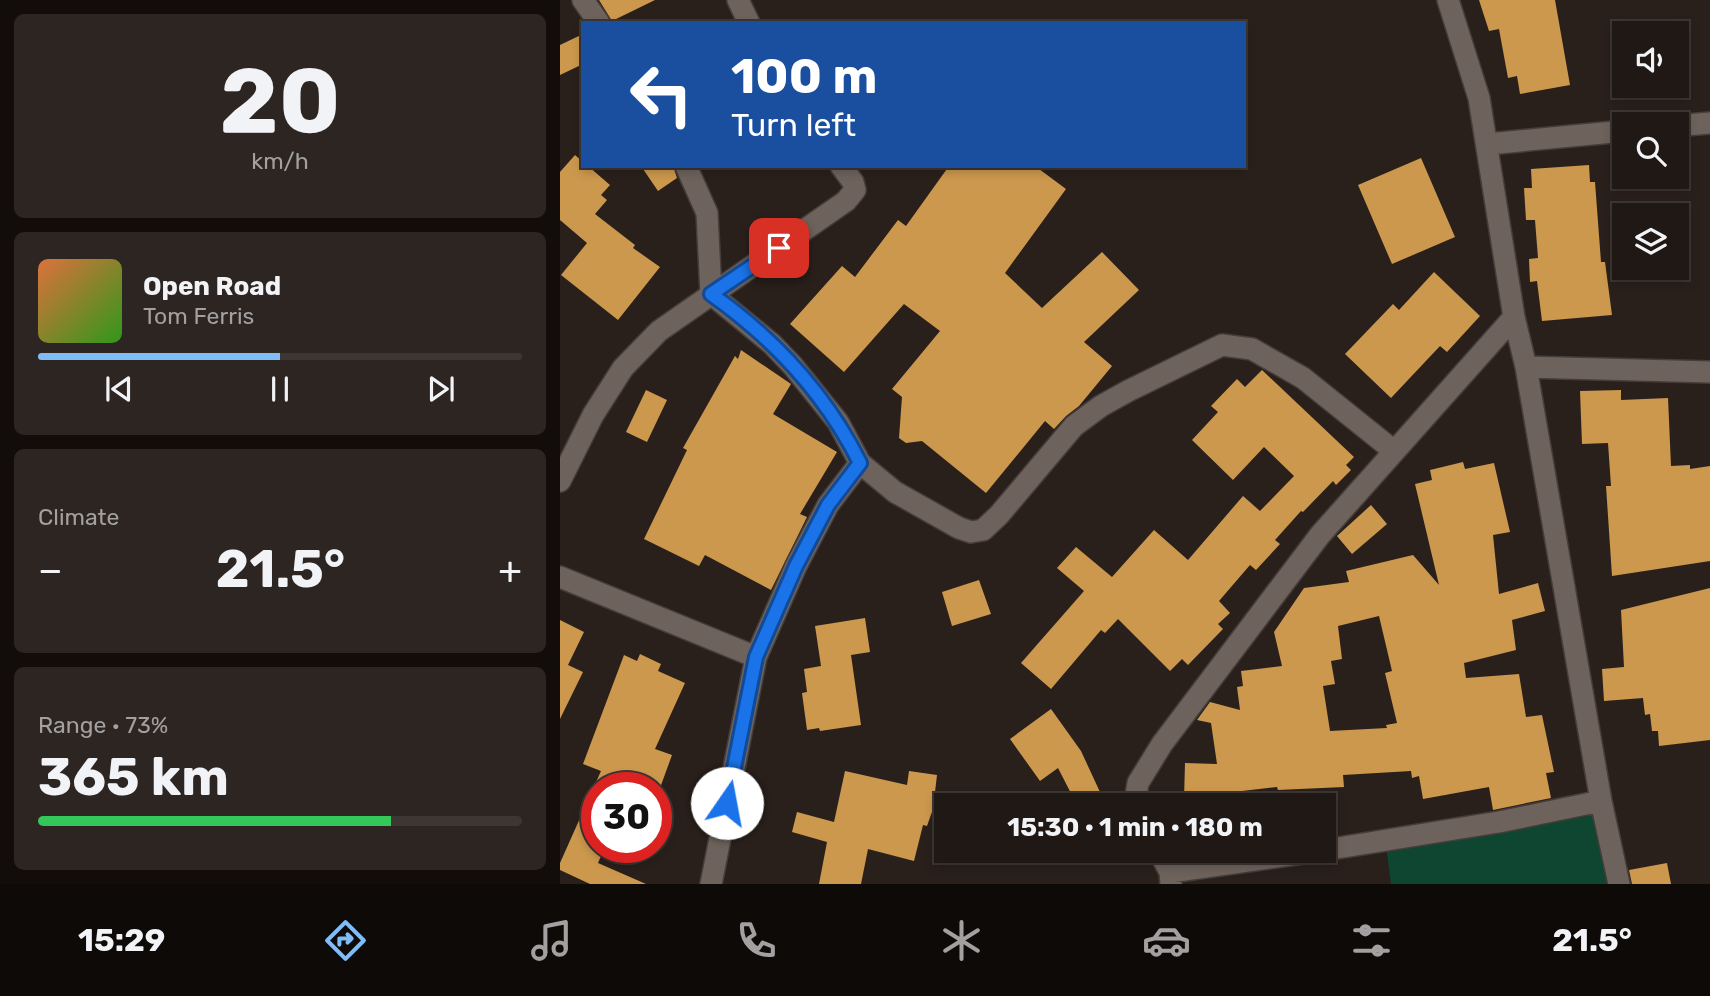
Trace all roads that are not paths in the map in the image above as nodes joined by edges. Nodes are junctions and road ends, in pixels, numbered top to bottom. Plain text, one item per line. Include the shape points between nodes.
1 (583, 0) edge
2 (738, 0) edge
3 (1448, 0) edge
4 (598, 21) edge
5 (748, 21) edge
6 (1710, 123) edge
7 (1689, 125) edge
8 (1612, 132) edge
9 (1488, 144) junction
10 (687, 168) edge
11 (842, 168) edge
12 (711, 294) junction
13 (1514, 317) junction
14 (1526, 367) junction
15 (1710, 372) edge
16 (1395, 451) junction
17 (860, 463) junction
18 (560, 481) edge
19 (560, 578) edge
20 (756, 657) junction
21 (1136, 793) edge
22 (1601, 801) junction
23 (1336, 848) edge
24 (1254, 863) edge
25 (1171, 878) edge
26 (710, 884) edge
27 (1619, 884) edge

1 - 4 street
2 - 5 street
3 - 9 street
6 - 7 street
8 - 9 street
9 - 13 street
10 - 12 street via 707,213
11 - 12 street via 855,190 846,201
12 - 17 street via 793,366 838,422
12 - 18 street via 659,331 623,368
13 - 14 street
13 - 16 street
14 - 15 street
14 - 22 street
16 - 17 street via 1303,378 1252,349 1222,345 1119,396 1074,426 984,530 958,528 895,492
16 - 21 street via 1320,535 1162,744
17 - 20 street via 828,505
19 - 20 street
20 - 26 street
22 - 23 street
22 - 27 street
24 - 25 street

